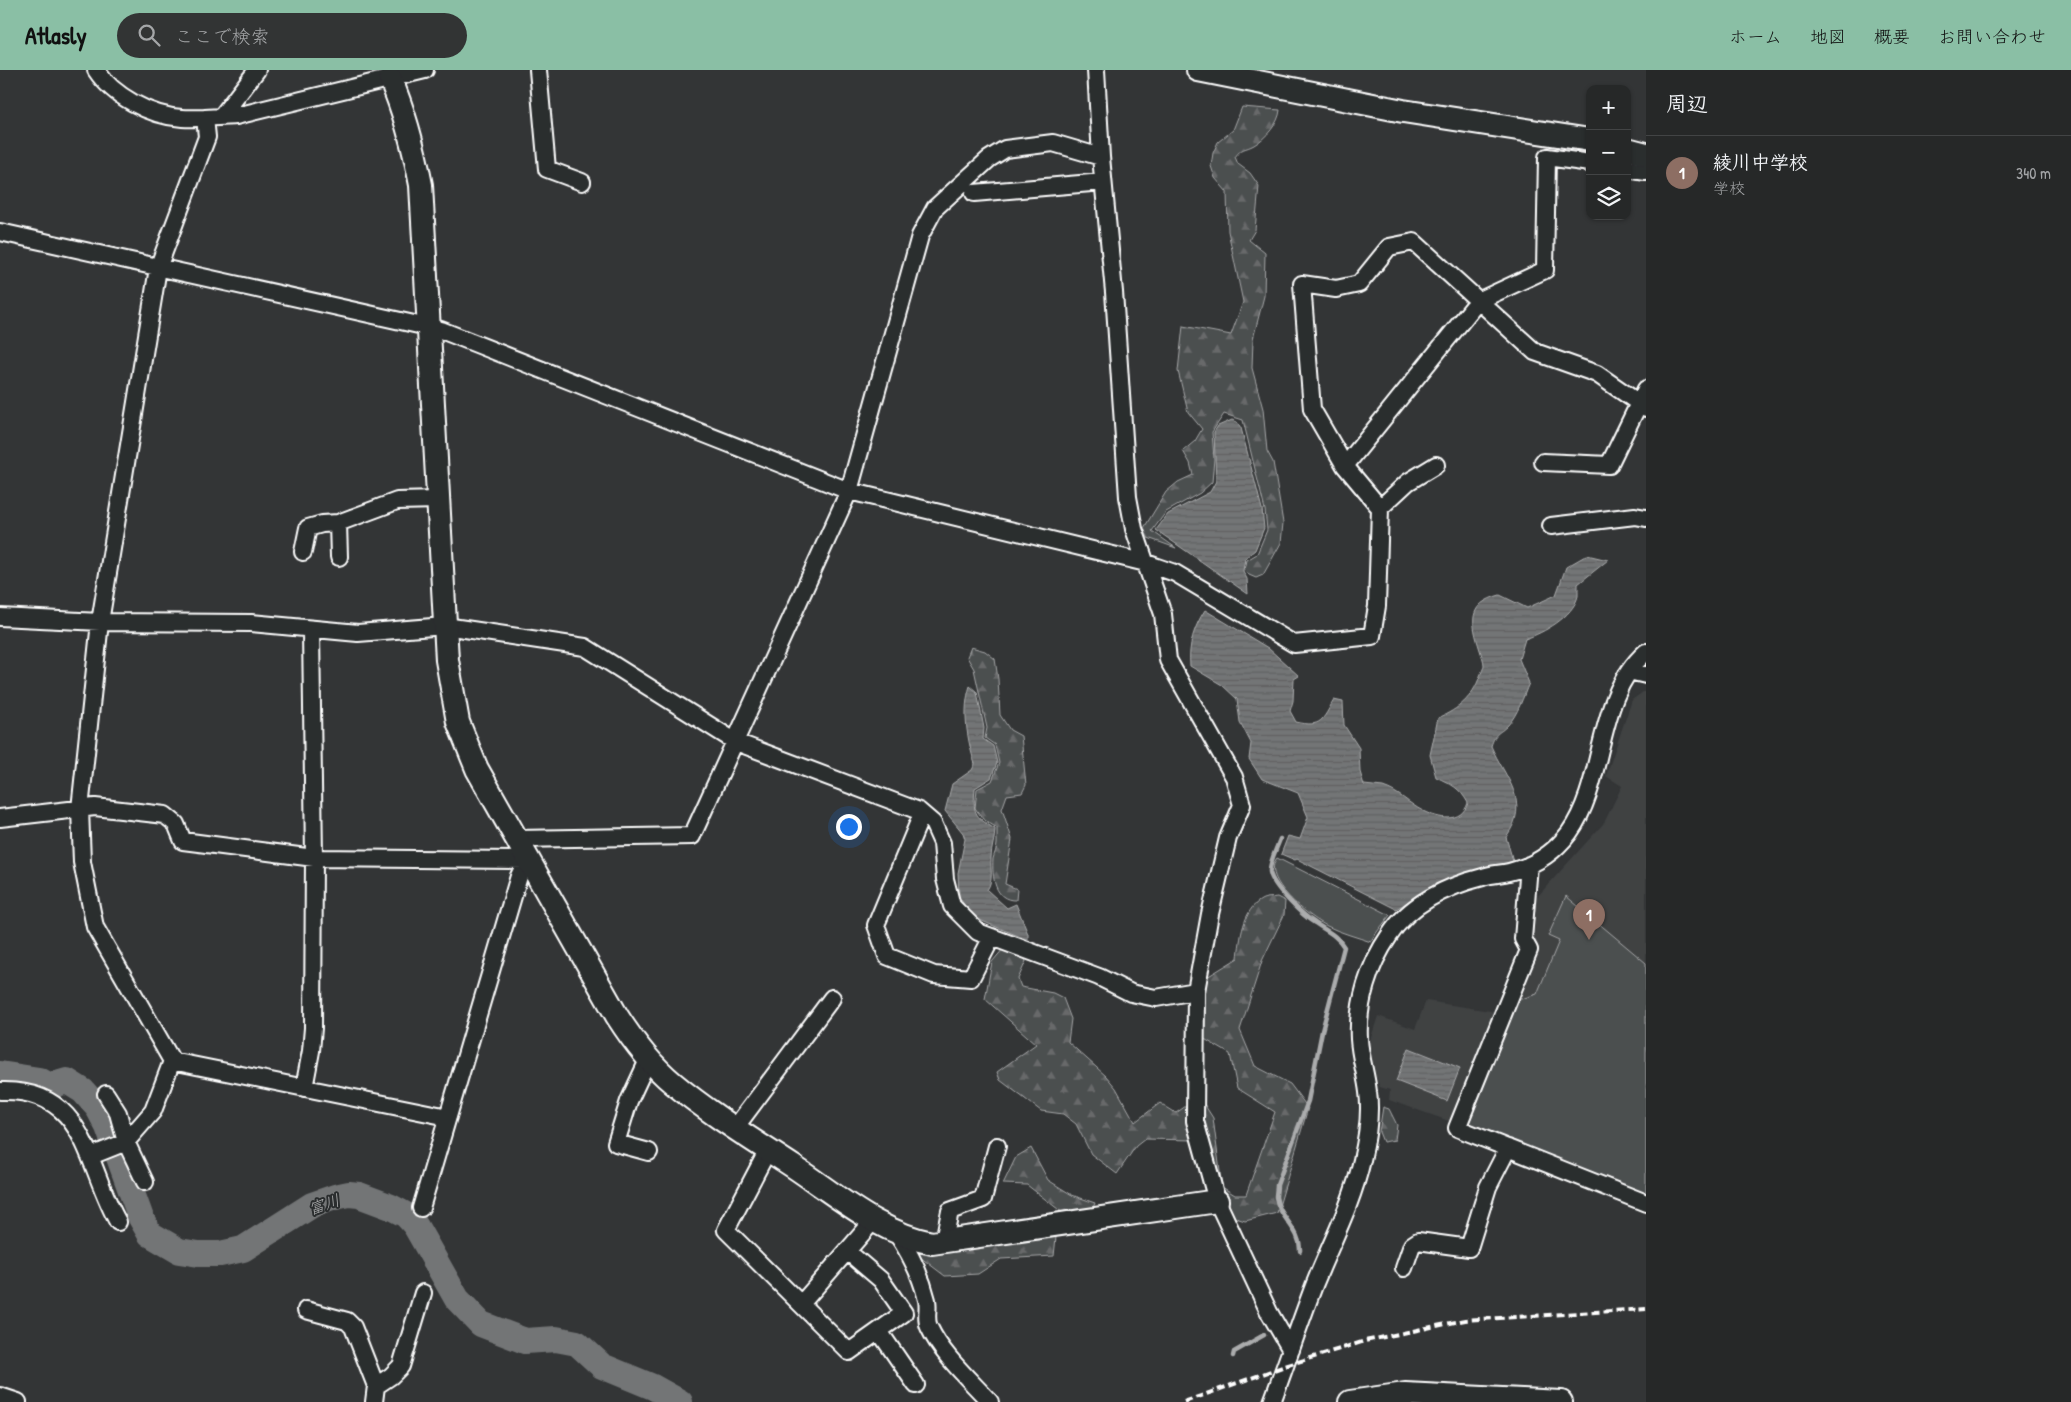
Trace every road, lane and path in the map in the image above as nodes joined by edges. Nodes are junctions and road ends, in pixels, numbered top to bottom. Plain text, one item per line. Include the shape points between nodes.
1 (96, 70) edge
2 (257, 70) edge
3 (425, 70) edge
4 (538, 70) edge
5 (1096, 70) edge
6 (1198, 70) edge
7 (388, 74) edge
8 (1274, 77) edge
9 (213, 118) junction
10 (1586, 139) edge
11 (1631, 150) edge
12 (1646, 154) edge
13 (1100, 157) junction
14 (1586, 162) edge
15 (1631, 170) edge
16 (1646, 172) edge
17 (582, 182) dead end
18 (1103, 182) junction
19 (974, 193) dead end
20 (0, 232) edge
21 (158, 268) junction
22 (1478, 301) junction
23 (429, 329) junction
24 (1644, 400) edge
25 (1543, 462) dead end
26 (1436, 465) dead end
27 (1345, 466) junction
28 (850, 491) junction
29 (438, 500) junction
30 (1380, 508) junction
31 (1646, 518) edge
32 (338, 524) junction
33 (1551, 526) dead end
34 (303, 552) dead end
35 (339, 557) dead end
36 (1146, 563) junction
37 (0, 617) edge
38 (100, 622) junction
39 (445, 626) junction
40 (311, 630) junction
41 (1646, 652) edge
42 (1629, 671) junction
43 (1646, 675) edge
44 (736, 742) junction
45 (80, 809) junction
46 (922, 814) junction
47 (0, 818) edge
48 (516, 839) junction
49 (314, 858) junction
50 (528, 860) junction
51 (1529, 865) junction
52 (992, 937) junction
53 (1196, 991) junction
54 (832, 998) dead end
55 (648, 1060) junction
56 (172, 1061) junction
57 (304, 1088) junction
58 (0, 1091) edge
59 (106, 1094) dead end
60 (448, 1117) junction
61 (735, 1128) junction
62 (124, 1142) junction
63 (996, 1146) dead end
64 (1508, 1148) junction
65 (768, 1150) junction
66 (649, 1152) dead end
67 (92, 1155) junction
68 (145, 1182) dead end
69 (1217, 1201) junction
70 (1646, 1203) edge
71 (421, 1208) dead end
72 (874, 1220) junction
73 (118, 1222) dead end
74 (897, 1234) junction
75 (944, 1241) junction
76 (847, 1251) junction
77 (1404, 1268) dead end
78 (423, 1293) dead end
79 (801, 1304) junction
80 (306, 1310) dead end
81 (879, 1331) junction
82 (1291, 1350) junction
83 (916, 1385) dead end
84 (375, 1394) edge
85 (0, 1396) edge
86 (18, 1402) edge
87 (990, 1402) edge
88 (1272, 1402) edge
89 (1350, 1402) edge
90 (1561, 1402) edge

1 - 9 street via 114,90 156,113 180,118
2 - 9 street
3 - 7 street
4 - 17 street via 547,169
5 - 13 street
6 - 8 street
7 - 9 street via 236,116
7 - 23 street via 403,109 421,185
8 - 10 street via 1403,111
9 - 21 street
11 - 12 street
13 - 18 street
13 - 28 street via 1053,143 1006,149 989,159 936,208 920,236
14 - 22 street via 1547,156 1545,270
15 - 16 street
18 - 19 street
18 - 36 street via 1128,497 1134,530
20 - 21 street
21 - 23 street
21 - 38 street
22 - 24 street via 1535,352 1597,374
22 - 27 street
22 - 27 street via 1414,242 1388,247 1359,284 1336,289 1302,284 1312,409
23 - 28 street via 441,330
23 - 29 street
24 - 25 street via 1609,465
26 - 30 street via 1408,482
27 - 30 street
28 - 36 street
28 - 44 street
29 - 32 street via 396,501
29 - 39 street
30 - 36 street via 1377,606 1372,636 1294,644 1175,572
31 - 33 street via 1635,516
32 - 34 street via 308,528
32 - 35 street
36 - 53 street via 1163,614 1168,660 1234,777 1242,805 1228,838
37 - 38 street
38 - 40 street via 251,624
38 - 45 street
39 - 40 street via 358,633
39 - 44 street via 585,647
39 - 48 street via 447,660 458,722 477,769
40 - 49 street
41 - 42 street
42 - 43 street
42 - 51 street via 1608,719 1584,807 1561,843 1548,856
44 - 46 street
44 - 48 street via 692,836
45 - 47 street
45 - 49 street via 95,807 165,815 176,824 183,841
45 - 56 street via 82,862 95,927
46 - 52 street via 933,823 942,842 945,879 952,906 978,932
46 - 52 street via 876,925 888,956 934,975 971,978
48 - 50 street
49 - 50 street
49 - 57 street via 313,1028
50 - 55 street via 617,1016
50 - 60 street via 519,876
51 - 64 street via 1523,939 1529,950 1458,1128
51 - 82 street via 1457,885 1413,909 1388,936 1375,962 1364,991 1358,1026 1369,1113 1362,1160 1345,1215
52 - 53 street via 1099,977 1131,993 1156,998
53 - 69 street via 1195,1121
54 - 61 street
55 - 61 street via 673,1083
55 - 66 street via 629,1101 616,1143
56 - 57 street
56 - 62 street via 153,1111
57 - 60 street
58 - 67 street via 19,1090 35,1095 62,1111 76,1126
59 - 62 street via 118,1113
60 - 71 street
61 - 65 street
62 - 67 street
62 - 68 street
63 - 75 street via 983,1199 950,1211
64 - 70 street
64 - 77 street via 1488,1187 1469,1248 1418,1241 1412,1245
65 - 72 street
65 - 79 street via 726,1230
67 - 73 street via 106,1201
69 - 75 street
69 - 82 street via 1268,1312
72 - 74 street
72 - 76 street
74 - 75 street via 932,1243
74 - 87 street via 913,1258 922,1280 928,1304 927,1324 937,1343
76 - 79 street
76 - 81 street via 881,1280 904,1313
78 - 84 street via 401,1366
79 - 81 street via 849,1352
80 - 84 street via 347,1321 353,1327
81 - 83 street
82 - 88 street
85 - 86 street
89 - 90 street via 1404,1394

